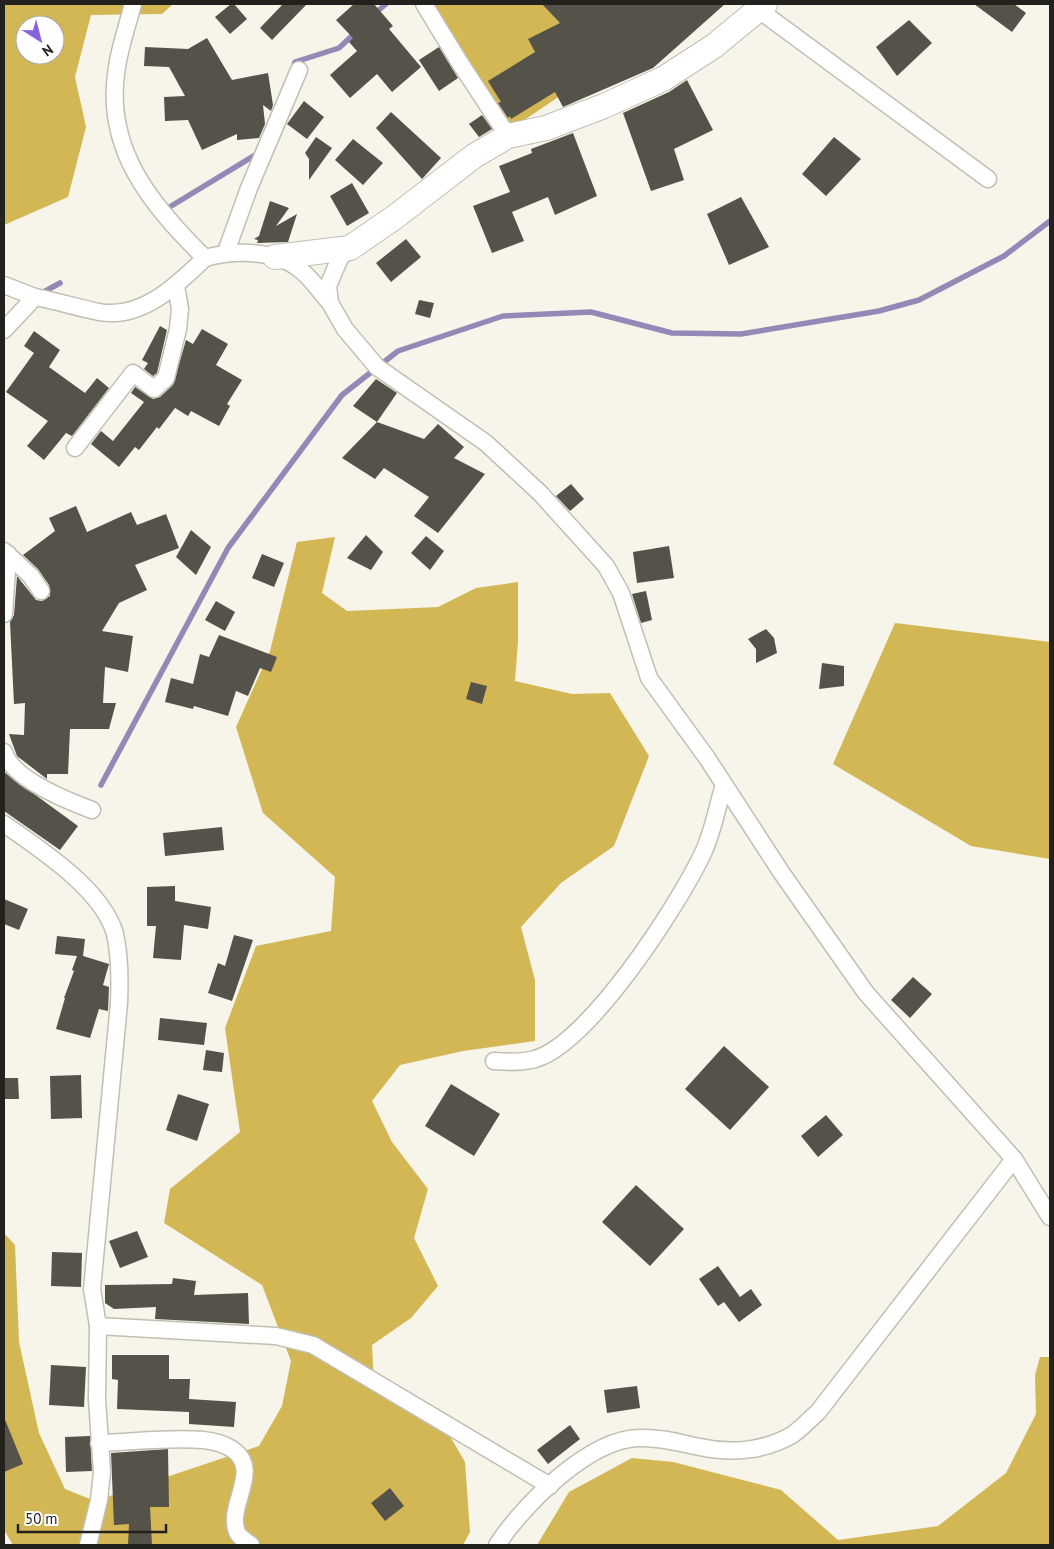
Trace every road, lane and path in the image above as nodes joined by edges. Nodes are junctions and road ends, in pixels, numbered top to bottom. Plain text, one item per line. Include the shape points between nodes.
1 (133, 4) edge
2 (424, 4) edge
3 (762, 7) edge
4 (299, 70) dead end
5 (508, 136) junction
6 (988, 180) dead end
7 (350, 248) junction
8 (226, 252) junction
9 (275, 256) junction
10 (205, 258) junction
11 (4, 285) edge
12 (176, 286) junction
13 (35, 297) junction
14 (330, 303) junction
15 (4, 330) edge
16 (74, 448) dead end
17 (6, 553) edge
18 (41, 591) dead end
19 (4, 614) edge
20 (4, 752) edge
21 (724, 784) junction
22 (92, 810) dead end
23 (4, 824) edge
24 (494, 1061) dead end
25 (1014, 1160) junction
26 (1050, 1217) edge
27 (98, 1326) junction
28 (99, 1443) junction
29 (550, 1486) junction
30 (88, 1545) edge
31 (251, 1545) edge
32 (497, 1545) edge

1 - 10 street via 117,66 114,96 122,146 143,186 177,230
2 - 5 street
3 - 5 street via 714,46 662,80 555,124
3 - 6 street
4 - 8 street
5 - 7 street via 468,161
7 - 9 street
7 - 14 street via 340,258 332,274 328,286
8 - 9 street
8 - 10 street
9 - 14 street via 304,272
10 - 12 street
11 - 13 street
12 - 13 street via 147,305 122,312 101,312
12 - 16 street via 180,309 178,329 166,378 154,389 133,372
13 - 15 street
14 - 21 street via 344,329 377,368 486,444 540,493 600,559 621,593 649,678
17 - 18 street via 31,576
17 - 19 street
20 - 22 street via 23,775 57,798
21 - 24 street via 704,852 696,868 649,943 606,1001 557,1050 536,1059
21 - 25 street via 866,993
23 - 27 street via 92,895 105,912 114,933 120,979 92,1289
25 - 26 street
25 - 29 street via 818,1412 793,1434 762,1448 728,1452 669,1440 639,1438 613,1443 590,1454
27 - 28 street
27 - 29 street via 276,1336 314,1345
28 - 30 street via 102,1472 99,1500
28 - 31 street via 203,1440 225,1445 244,1462 245,1474 235,1517 238,1533
29 - 32 street

